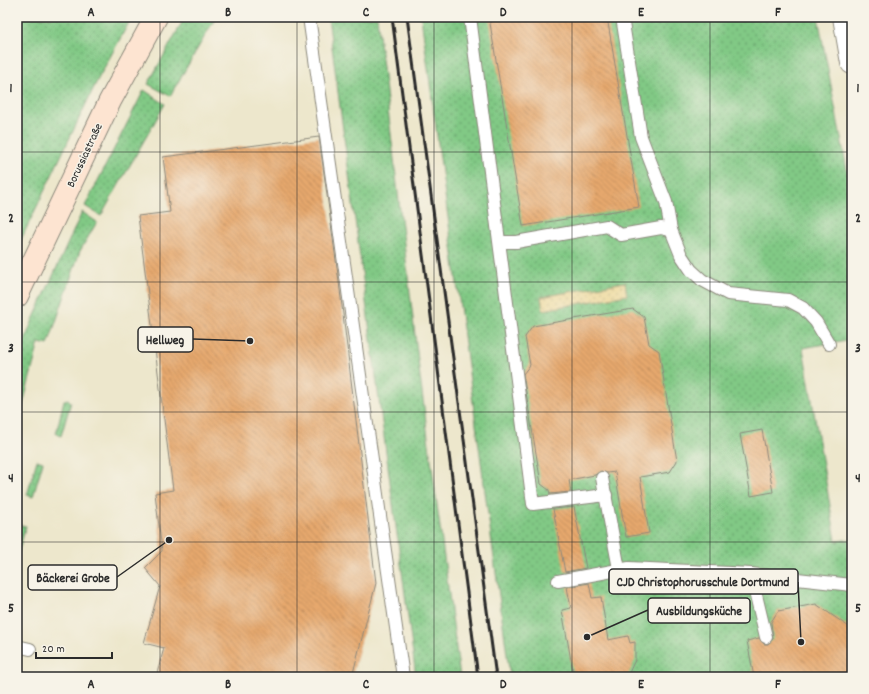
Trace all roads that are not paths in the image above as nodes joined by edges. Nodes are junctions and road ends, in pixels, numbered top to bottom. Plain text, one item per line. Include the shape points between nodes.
1 (156, 17) edge
2 (309, 17) edge
3 (470, 17) edge
4 (622, 17) edge
5 (844, 17) edge
6 (852, 63) edge
7 (671, 230) junction
8 (500, 242) junction
9 (17, 296) edge
10 (829, 344) dead end
11 (602, 478) dead end
12 (606, 495) junction
13 (619, 569) junction
14 (751, 574) junction
15 (558, 582) dead end
16 (852, 585) edge
17 (766, 637) dead end
18 (17, 646) edge
19 (30, 649) dead end
20 (403, 677) edge

1 - 9 main road, Borussiastraße via 110,101
2 - 20 lane
3 - 8 lane
4 - 7 lane via 641,137 666,202
5 - 6 street
7 - 8 lane via 661,228 621,235 607,226 516,242
7 - 10 lane via 681,255 702,280 728,294 788,300 804,308
8 - 12 lane via 533,504
11 - 12 lane
12 - 13 lane
13 - 14 lane
13 - 15 lane
14 - 16 lane
14 - 17 lane
18 - 19 lane

